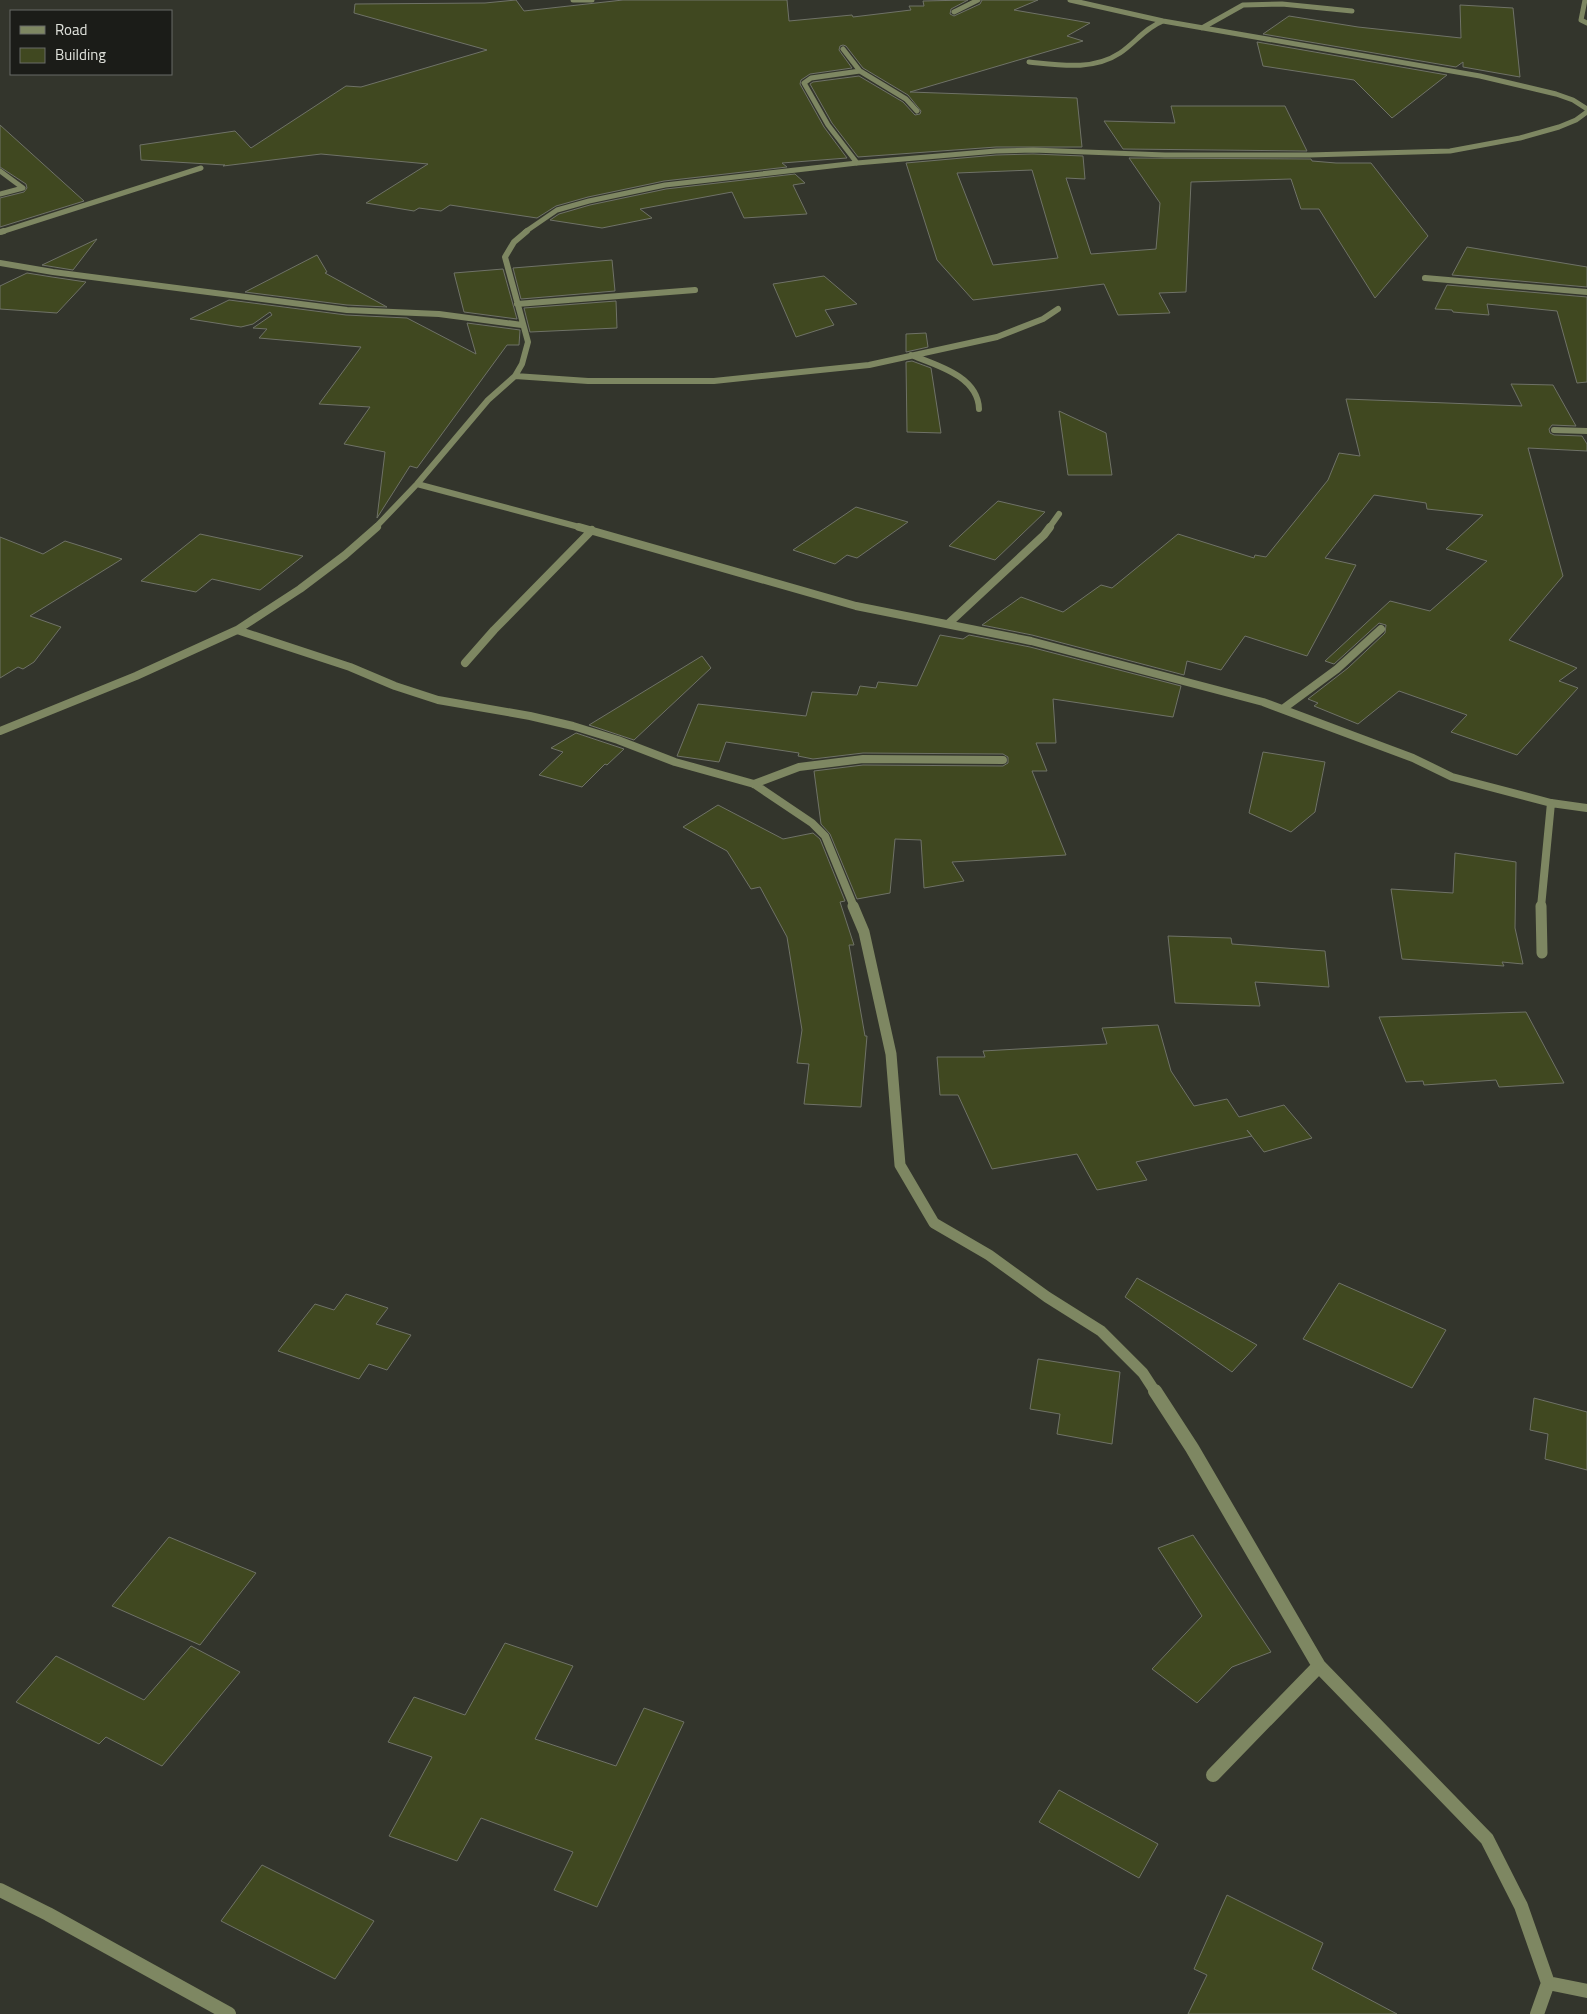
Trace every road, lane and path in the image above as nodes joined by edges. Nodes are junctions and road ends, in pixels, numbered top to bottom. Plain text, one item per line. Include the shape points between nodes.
1 (573, 0) edge
2 (592, 0) edge
3 (978, 0) edge
4 (1070, 0) edge
5 (1585, 0) edge
6 (1352, 11) dead end
7 (954, 12) dead end
8 (1163, 21) junction
9 (1587, 23) edge
10 (1202, 28) junction
11 (843, 49) dead end
12 (1029, 62) dead end
13 (860, 71) junction
14 (1587, 109) edge
15 (917, 111) dead end
16 (857, 163) junction
17 (201, 168) dead end
18 (0, 171) edge
19 (0, 194) edge
20 (0, 232) edge
21 (0, 263) edge
22 (1425, 278) dead end
23 (695, 290) dead end
24 (1587, 292) edge
25 (517, 304) junction
26 (1058, 309) dead end
27 (522, 325) junction
28 (911, 356) junction
29 (515, 376) junction
30 (979, 409) dead end
31 (1554, 430) dead end
32 (1587, 431) edge
33 (417, 484) junction
34 (1059, 514) dead end
35 (592, 530) junction
36 (948, 624) junction
37 (1381, 629) dead end
38 (238, 630) junction
39 (465, 663) dead end
40 (1284, 708) junction
41 (0, 731) edge
42 (1003, 760) dead end
43 (754, 784) junction
44 (1551, 802) junction
45 (1587, 808) edge
46 (1542, 953) dead end
47 (1320, 1666) junction
48 (1213, 1775) dead end
49 (0, 1890) edge
50 (1548, 1983) junction
51 (1587, 1991) edge
52 (229, 2014) edge
53 (1537, 2014) edge

1 - 2 street
3 - 7 street
4 - 8 street
5 - 9 street via 1581,20
6 - 10 street via 1263,1 1243,4
8 - 10 street
8 - 12 street via 1151,25 1120,53 1097,64
10 - 14 street via 1480,76 1556,94
11 - 13 street
13 - 15 street via 906,99
13 - 16 street via 811,78 804,83 828,124
14 - 16 street via 1576,120 1559,127 1450,151 1290,155 1033,150
16 - 25 street via 664,185 557,210 533,225 514,242 505,256
17 - 20 street
18 - 19 street via 23,188
21 - 27 street via 347,310 439,314
22 - 24 street
23 - 25 street
25 - 27 street
26 - 28 street via 996,337
27 - 29 street via 528,342
28 - 29 street via 869,365 714,382 588,381
28 - 30 street via 965,382 978,397
29 - 33 street via 488,400
31 - 32 street
33 - 35 street
33 - 38 street via 345,556
34 - 36 street via 1044,535
35 - 36 street via 856,606
35 - 39 street
36 - 40 street via 1058,648
37 - 40 street
38 - 41 street
38 - 43 street via 438,700 574,726 675,762
40 - 44 street via 1413,758 1452,777
42 - 43 street via 863,759 799,767
43 - 47 street via 812,822 825,836 864,932 891,1054 900,1165 934,1224 988,1255 1100,1332 1143,1373 1192,1448
44 - 45 street
44 - 46 street via 1541,894
47 - 48 street
47 - 50 street via 1487,1839 1521,1906
49 - 52 street
50 - 51 street
50 - 53 street

